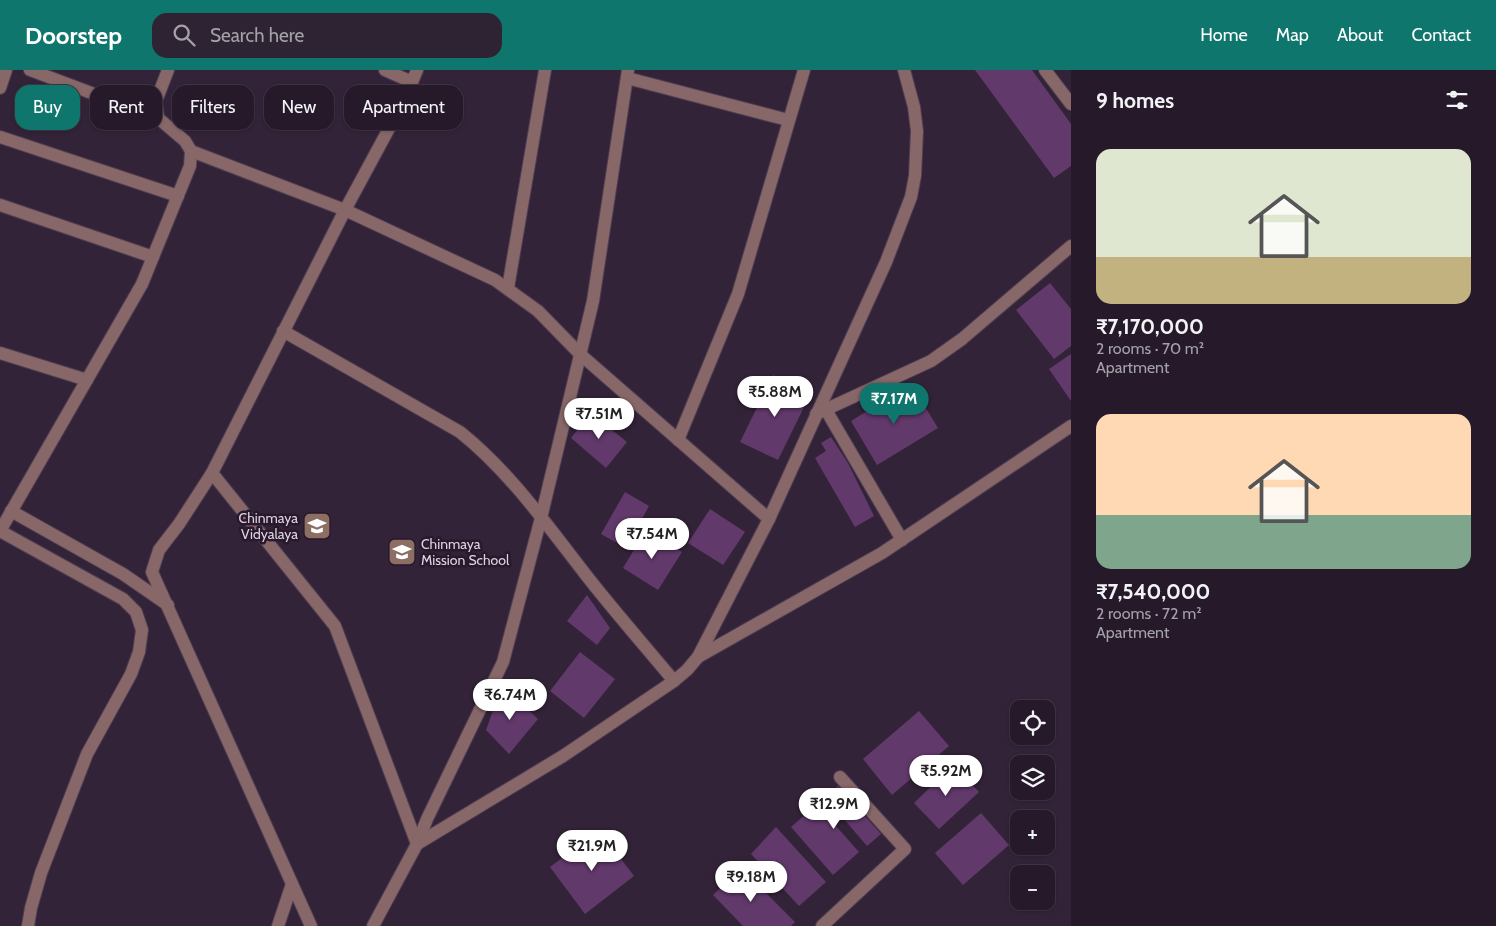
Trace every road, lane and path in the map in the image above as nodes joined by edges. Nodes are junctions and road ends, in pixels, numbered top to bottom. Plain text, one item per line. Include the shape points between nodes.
1 (6, 70) edge
2 (30, 70) edge
3 (168, 70) edge
4 (384, 70) edge
5 (545, 70) edge
6 (804, 70) edge
7 (904, 70) edge
8 (1045, 70) edge
9 (627, 74) edge
10 (415, 76) edge
11 (162, 86) edge
12 (0, 88) edge
13 (90, 92) edge
14 (1071, 104) edge
15 (788, 120) junction
16 (162, 121) edge
17 (0, 137) edge
18 (191, 151) junction
19 (178, 196) junction
20 (0, 205) edge
21 (345, 210) junction
22 (1070, 246) edge
23 (153, 257) junction
24 (508, 288) junction
25 (282, 331) junction
26 (0, 353) edge
27 (581, 355) junction
28 (87, 380) junction
29 (821, 412) junction
30 (1071, 426) edge
31 (678, 440) junction
32 (212, 473) junction
33 (11, 511) junction
34 (541, 518) junction
35 (769, 519) junction
36 (902, 540) junction
37 (168, 605) junction
38 (698, 657) junction
39 (674, 681) junction
40 (840, 777) dead end
41 (417, 844) junction
42 (292, 884) junction
43 (28, 926) edge
44 (278, 926) edge
45 (311, 926) edge
46 (373, 926) edge
47 (822, 926) edge

1 - 12 street
2 - 13 street
3 - 11 street
4 - 10 street
5 - 24 street
6 - 15 street
7 - 29 street via 917,131 911,197
8 - 14 street
9 - 15 street
9 - 27 street via 593,301
10 - 21 street
15 - 31 street via 738,294
16 - 18 street via 185,141
17 - 19 street
18 - 19 street via 190,166
18 - 21 street
19 - 23 street
20 - 23 street
21 - 24 street
21 - 25 street
22 - 29 street via 931,362
23 - 28 street via 142,284
24 - 27 street via 538,311
25 - 32 street
25 - 34 street via 460,432 503,472
26 - 28 street
27 - 31 street
27 - 34 street
28 - 33 street
29 - 35 street
29 - 36 street
30 - 36 street
31 - 35 street
32 - 37 street via 158,550 154,561 152,572
32 - 41 street via 335,626
33 - 37 street via 123,574
33 - 43 street via 0,531 123,599 136,612 142,630 131,674 87,754 41,873
34 - 39 street
34 - 41 street via 503,662
35 - 38 street
36 - 38 street
37 - 42 street
38 - 39 street
39 - 41 street via 563,756
40 - 47 street via 905,849
41 - 46 street
42 - 44 street
42 - 45 street

